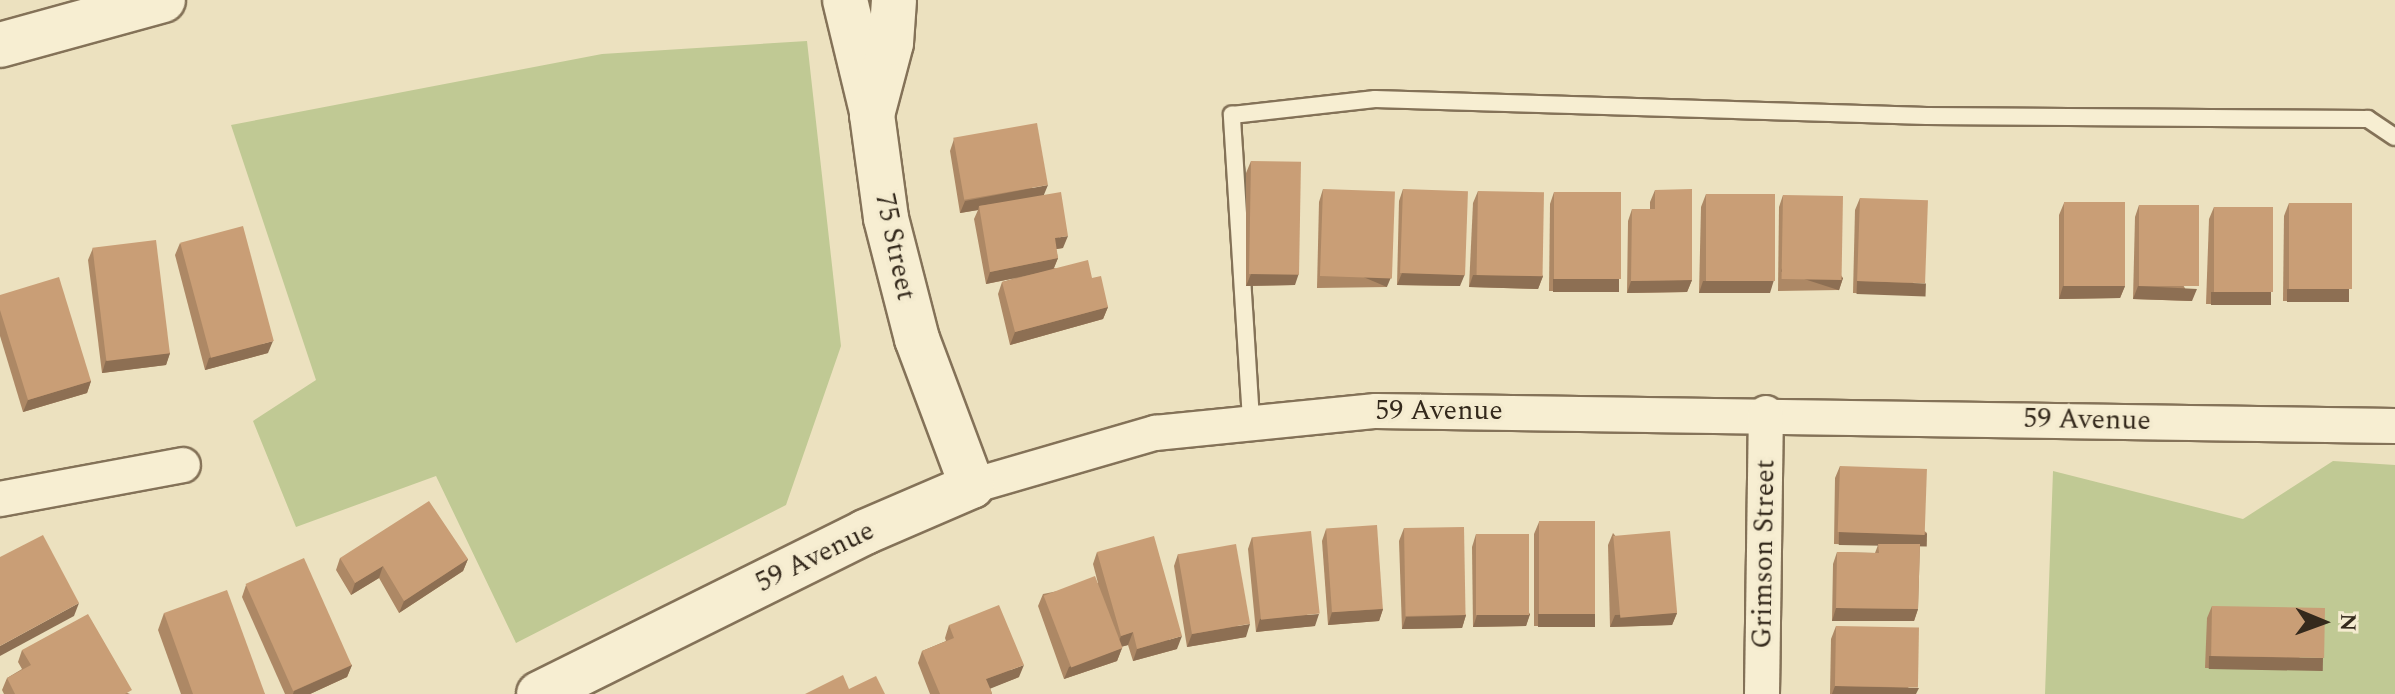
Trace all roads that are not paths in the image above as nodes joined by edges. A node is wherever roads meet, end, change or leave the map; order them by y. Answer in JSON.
{"nodes":[{"id":1,"x":163,"y":0,"type":"edge"},
{"id":2,"x":845,"y":0,"type":"edge"},
{"id":3,"x":894,"y":0,"type":"edge"},
{"id":4,"x":0,"y":45,"type":"edge"},
{"id":5,"x":872,"y":115,"type":"junction"},
{"id":6,"x":2395,"y":137,"type":"edge"},
{"id":7,"x":1766,"y":413,"type":"junction"},
{"id":8,"x":1251,"y":420,"type":"junction"},
{"id":9,"x":2395,"y":426,"type":"edge"},
{"id":10,"x":183,"y":465,"type":"dead end"},
{"id":11,"x":972,"y":486,"type":"junction"},
{"id":12,"x":0,"y":499,"type":"edge"},
{"id":13,"x":539,"y":694,"type":"edge"},
{"id":14,"x":1762,"y":694,"type":"edge"}],
"edges":[{"from":1,"to":4,"type":"street"},
{"from":2,"to":5,"type":"street"},
{"from":3,"to":5,"type":"street","name":"75 Street"},
{"from":5,"to":11,"type":"street","name":"75 Street"},
{"from":6,"to":8,"type":"lane"},
{"from":7,"to":8,"type":"street","name":"59 Avenue"},
{"from":7,"to":9,"type":"street","name":"59 Avenue"},
{"from":7,"to":14,"type":"street","name":"Grimson Street"},
{"from":8,"to":11,"type":"street","name":"59 Avenue"},
{"from":10,"to":12,"type":"street"},
{"from":11,"to":13,"type":"street","name":"59 Avenue"}]}
